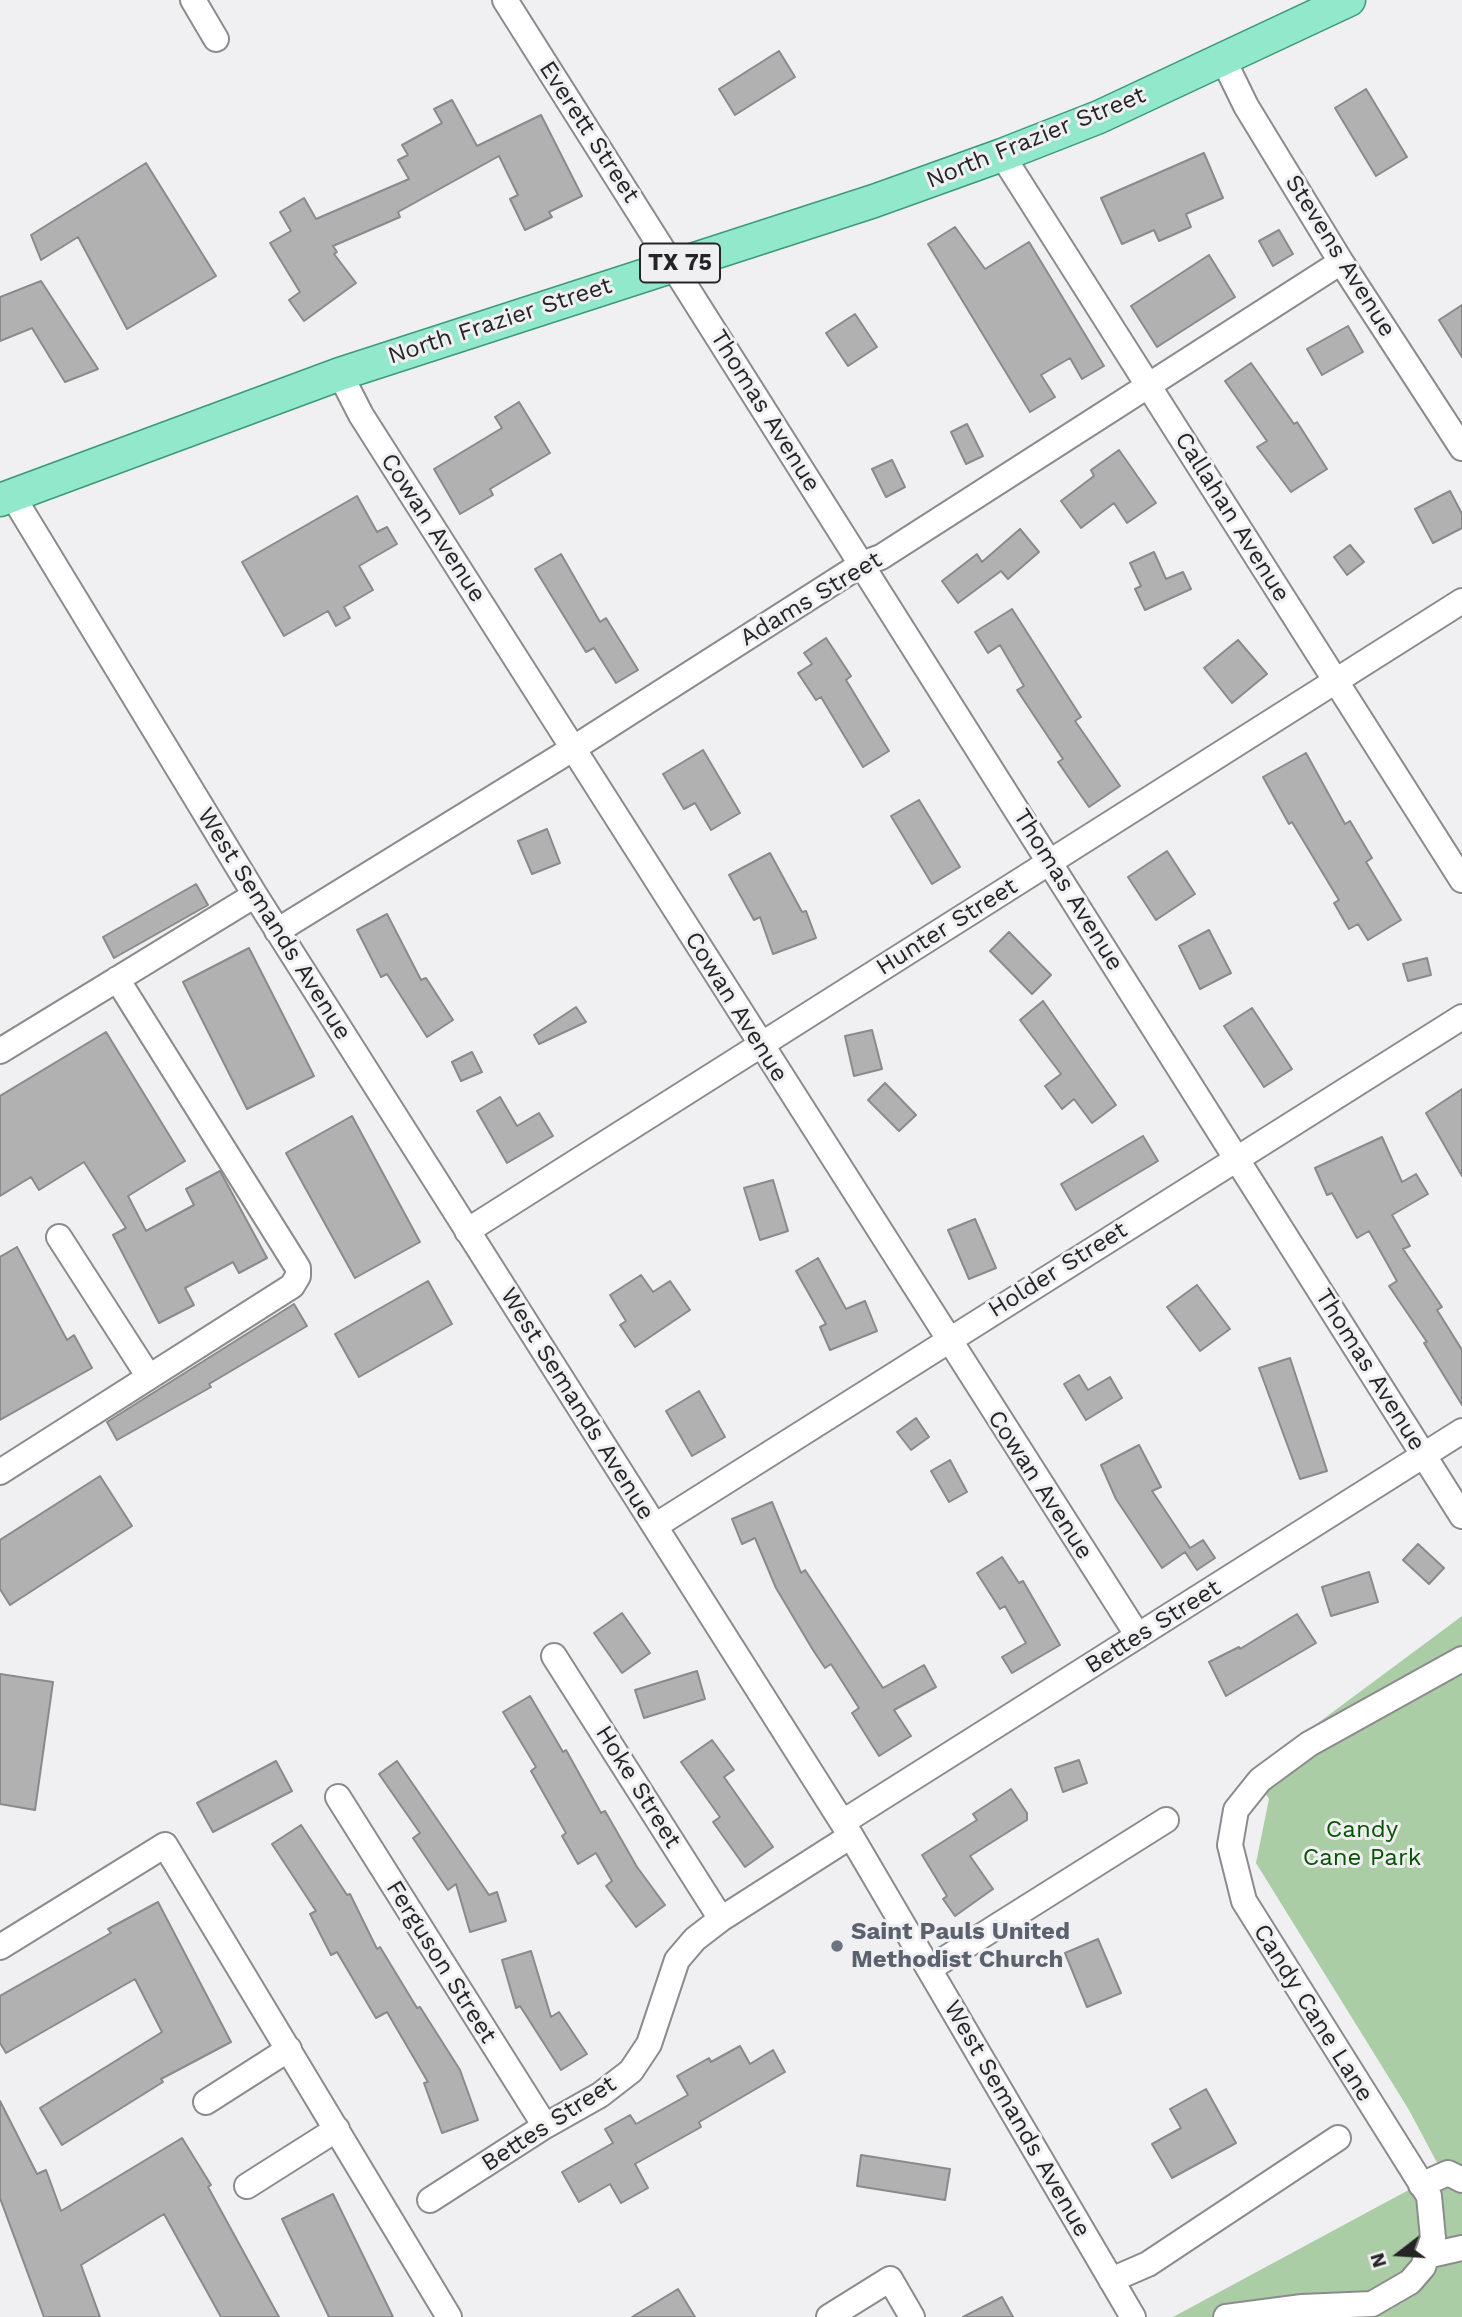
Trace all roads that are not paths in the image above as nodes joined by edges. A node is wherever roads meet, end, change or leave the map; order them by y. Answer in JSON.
{"nodes":[{"id":1,"x":193,"y":0,"type":"edge"},
{"id":2,"x":505,"y":0,"type":"edge"},
{"id":3,"x":1349,"y":0,"type":"edge"},
{"id":4,"x":216,"y":38,"type":"dead end"},
{"id":5,"x":1224,"y":61,"type":"junction"},
{"id":6,"x":1002,"y":155,"type":"junction"},
{"id":7,"x":1341,"y":262,"type":"junction"},
{"id":8,"x":674,"y":265,"type":"junction"},
{"id":9,"x":340,"y":374,"type":"junction"},
{"id":10,"x":1149,"y":384,"type":"junction"},
{"id":11,"x":1462,"y":449,"type":"edge"},
{"id":12,"x":6,"y":498,"type":"edge"},
{"id":13,"x":862,"y":564,"type":"junction"},
{"id":14,"x":1462,"y":601,"type":"edge"},
{"id":15,"x":1335,"y":682,"type":"junction"},
{"id":16,"x":574,"y":748,"type":"junction"},
{"id":17,"x":1051,"y":863,"type":"junction"},
{"id":18,"x":1462,"y":880,"type":"edge"},
{"id":19,"x":254,"y":895,"type":"junction"},
{"id":20,"x":277,"y":931,"type":"junction"},
{"id":21,"x":117,"y":979,"type":"junction"},
{"id":22,"x":1462,"y":1017,"type":"edge"},
{"id":23,"x":759,"y":1044,"type":"junction"},
{"id":24,"x":0,"y":1051,"type":"edge"},
{"id":25,"x":1237,"y":1159,"type":"junction"},
{"id":26,"x":467,"y":1231,"type":"junction"},
{"id":27,"x":59,"y":1237,"type":"dead end"},
{"id":28,"x":946,"y":1340,"type":"junction"},
{"id":29,"x":149,"y":1377,"type":"junction"},
{"id":30,"x":1462,"y":1431,"type":"edge"},
{"id":31,"x":1423,"y":1455,"type":"junction"},
{"id":32,"x":0,"y":1472,"type":"edge"},
{"id":33,"x":1462,"y":1516,"type":"edge"},
{"id":34,"x":655,"y":1526,"type":"junction"},
{"id":35,"x":1138,"y":1636,"type":"junction"},
{"id":36,"x":554,"y":1656,"type":"dead end"},
{"id":37,"x":1462,"y":1659,"type":"edge"},
{"id":38,"x":338,"y":1797,"type":"dead end"},
{"id":39,"x":1166,"y":1820,"type":"dead end"},
{"id":40,"x":847,"y":1829,"type":"junction"},
{"id":41,"x":721,"y":1919,"type":"junction"},
{"id":42,"x":0,"y":1948,"type":"edge"},
{"id":43,"x":929,"y":1969,"type":"junction"},
{"id":44,"x":289,"y":2049,"type":"junction"},
{"id":45,"x":206,"y":2102,"type":"dead end"},
{"id":46,"x":545,"y":2126,"type":"junction"},
{"id":47,"x":337,"y":2129,"type":"junction"},
{"id":48,"x":1338,"y":2138,"type":"dead end"},
{"id":49,"x":1462,"y":2179,"type":"edge"},
{"id":50,"x":1421,"y":2185,"type":"junction"},
{"id":51,"x":247,"y":2186,"type":"dead end"},
{"id":52,"x":430,"y":2200,"type":"dead end"},
{"id":53,"x":1462,"y":2248,"type":"edge"},
{"id":54,"x":1426,"y":2256,"type":"junction"},
{"id":55,"x":1111,"y":2280,"type":"junction"},
{"id":56,"x":449,"y":2317,"type":"edge"},
{"id":57,"x":828,"y":2317,"type":"edge"},
{"id":58,"x":912,"y":2317,"type":"edge"},
{"id":59,"x":1133,"y":2317,"type":"edge"},
{"id":60,"x":1226,"y":2317,"type":"edge"}],
"edges":[{"from":1,"to":4,"type":"street"},
{"from":2,"to":8,"type":"street","name":"Everett Street"},
{"from":3,"to":5,"type":"main road","name":"North Frazier Street","number":"TX 75"},
{"from":5,"to":6,"type":"main road","name":"North Frazier Street","number":"TX 75"},
{"from":5,"to":7,"type":"street","name":"Stevens Avenue"},
{"from":6,"to":8,"type":"main road","name":"North Frazier Street","number":"TX 75"},
{"from":6,"to":10,"type":"street","name":"Callahan Avenue"},
{"from":7,"to":10,"type":"street","name":"Adams Street"},
{"from":7,"to":11,"type":"street","name":"Stevens Avenue"},
{"from":8,"to":9,"type":"main road","name":"North Frazier Street","number":"TX 75"},
{"from":8,"to":13,"type":"street","name":"Thomas Avenue"},
{"from":9,"to":12,"type":"main road","name":"North Frazier Street","number":"TX 75"},
{"from":9,"to":16,"type":"street","name":"Cowan Avenue"},
{"from":10,"to":13,"type":"street","name":"Adams Street"},
{"from":10,"to":15,"type":"street","name":"Callahan Avenue"},
{"from":12,"to":19,"type":"street","name":"West Semands Avenue"},
{"from":13,"to":16,"type":"street","name":"Adams Street"},
{"from":13,"to":17,"type":"street","name":"Thomas Avenue"},
{"from":14,"to":15,"type":"street","name":"Hunter Street"},
{"from":15,"to":17,"type":"street","name":"Hunter Street"},
{"from":15,"to":18,"type":"street","name":"Callahan Avenue"},
{"from":16,"to":20,"type":"street","name":"Adams Street"},
{"from":16,"to":23,"type":"street","name":"Cowan Avenue"},
{"from":17,"to":23,"type":"street","name":"Hunter Street"},
{"from":17,"to":25,"type":"street","name":"Thomas Avenue"},
{"from":19,"to":20,"type":"street","name":"West Semands Avenue"},
{"from":19,"to":21,"type":"street"},
{"from":20,"to":26,"type":"street","name":"West Semands Avenue"},
{"from":21,"to":24,"type":"street"},
{"from":21,"to":29,"type":"street"},
{"from":22,"to":25,"type":"street","name":"Holder Street"},
{"from":23,"to":26,"type":"street","name":"Hunter Street"},
{"from":23,"to":28,"type":"street","name":"Cowan Avenue"},
{"from":25,"to":28,"type":"street","name":"Holder Street"},
{"from":25,"to":31,"type":"street","name":"Thomas Avenue"},
{"from":26,"to":34,"type":"street","name":"West Semands Avenue"},
{"from":27,"to":29,"type":"street"},
{"from":28,"to":34,"type":"street","name":"Holder Street"},
{"from":28,"to":35,"type":"street","name":"Cowan Avenue"},
{"from":29,"to":32,"type":"street"},
{"from":30,"to":31,"type":"street","name":"Bettes Street"},
{"from":31,"to":33,"type":"street","name":"Thomas Avenue"},
{"from":31,"to":35,"type":"street","name":"Bettes Street"},
{"from":34,"to":40,"type":"street","name":"West Semands Avenue"},
{"from":35,"to":40,"type":"street","name":"Bettes Street"},
{"from":36,"to":41,"type":"street","name":"Hoke Street"},
{"from":37,"to":50,"type":"street","name":"Candy Cane Lane"},
{"from":38,"to":46,"type":"street","name":"Ferguson Street"},
{"from":39,"to":43,"type":"street"},
{"from":40,"to":41,"type":"street","name":"Bettes Street"},
{"from":40,"to":43,"type":"street","name":"West Semands Avenue"},
{"from":41,"to":46,"type":"street","name":"Bettes Street"},
{"from":42,"to":44,"type":"street"},
{"from":43,"to":55,"type":"street","name":"West Semands Avenue"},
{"from":44,"to":45,"type":"street"},
{"from":44,"to":47,"type":"street"},
{"from":46,"to":52,"type":"street","name":"Bettes Street"},
{"from":47,"to":51,"type":"street"},
{"from":47,"to":56,"type":"street"},
{"from":48,"to":55,"type":"street"},
{"from":49,"to":50,"type":"street"},
{"from":50,"to":54,"type":"street","name":"Candy Cane Lane"},
{"from":53,"to":54,"type":"street"},
{"from":54,"to":60,"type":"street","name":"Candy Cane Lane"},
{"from":55,"to":59,"type":"street","name":"West Semands Avenue"},
{"from":57,"to":58,"type":"street"}]}
